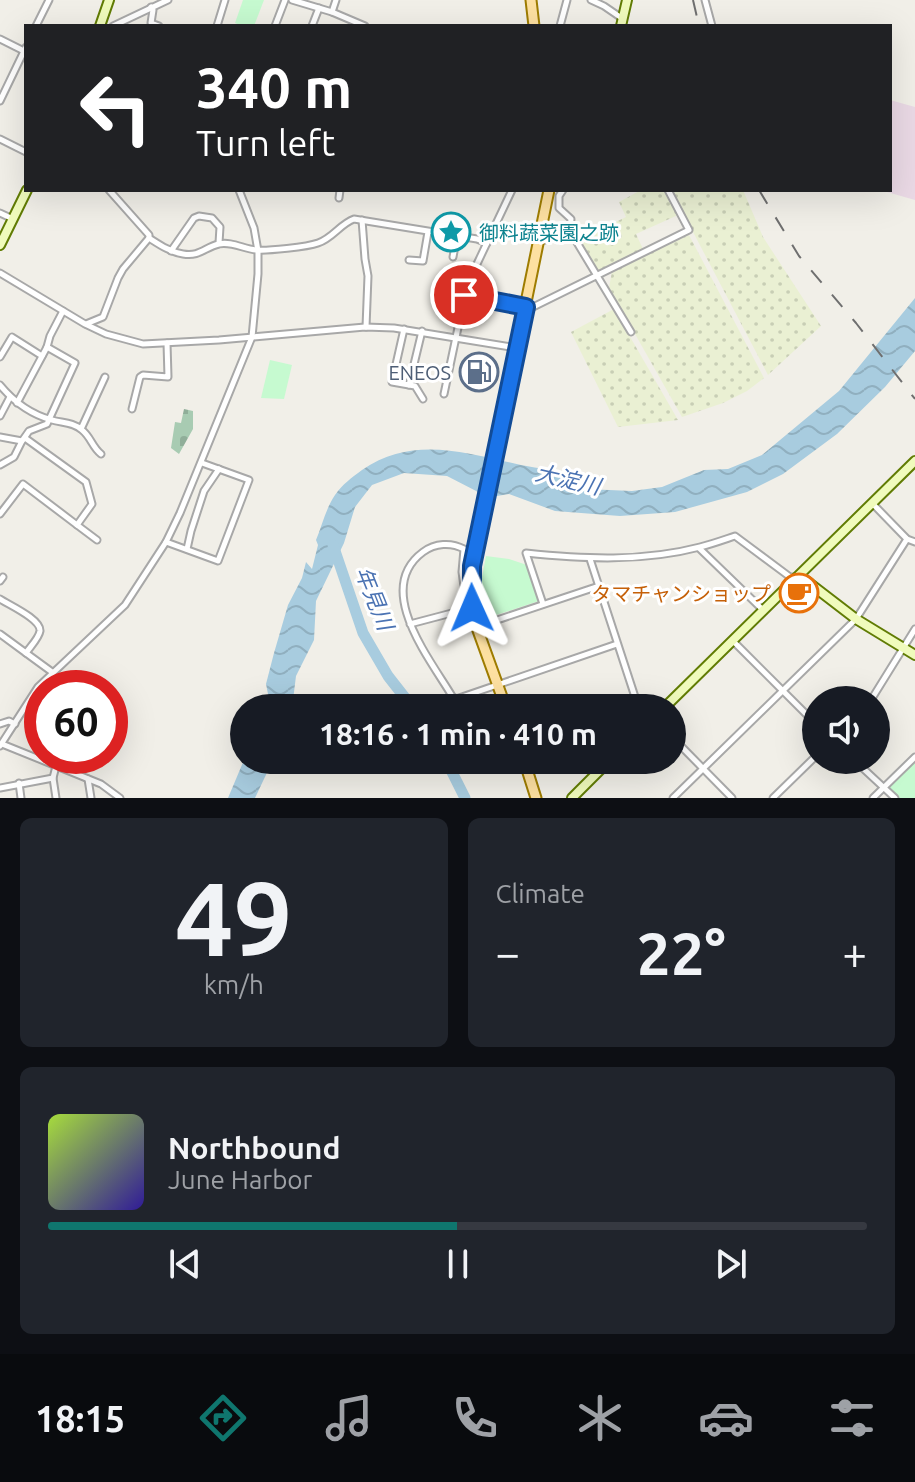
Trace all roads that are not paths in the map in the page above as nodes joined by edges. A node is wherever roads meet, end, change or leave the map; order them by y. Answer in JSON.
{"nodes":[{"id":1,"x":49,"y":0,"type":"edge"},
{"id":2,"x":109,"y":0,"type":"edge"},
{"id":3,"x":168,"y":0,"type":"edge"},
{"id":4,"x":225,"y":0,"type":"edge"},
{"id":5,"x":285,"y":0,"type":"edge"},
{"id":6,"x":292,"y":0,"type":"edge"},
{"id":7,"x":336,"y":0,"type":"edge"},
{"id":8,"x":531,"y":0,"type":"edge"},
{"id":9,"x":567,"y":0,"type":"edge"},
{"id":10,"x":591,"y":0,"type":"edge"},
{"id":11,"x":627,"y":0,"type":"edge"},
{"id":12,"x":705,"y":0,"type":"edge"},
{"id":13,"x":151,"y":7,"type":"junction"},
{"id":14,"x":319,"y":8,"type":"junction"},
{"id":15,"x":332,"y":12,"type":"junction"},
{"id":16,"x":622,"y":22,"type":"edge"},
{"id":17,"x":348,"y":23,"type":"edge"},
{"id":18,"x":37,"y":24,"type":"edge"},
{"id":19,"x":101,"y":24,"type":"edge"},
{"id":20,"x":117,"y":24,"type":"edge"},
{"id":21,"x":154,"y":24,"type":"edge"},
{"id":22,"x":218,"y":24,"type":"edge"},
{"id":23,"x":276,"y":24,"type":"edge"},
{"id":24,"x":313,"y":24,"type":"edge"},
{"id":25,"x":534,"y":24,"type":"edge"},
{"id":26,"x":561,"y":24,"type":"edge"},
{"id":27,"x":711,"y":24,"type":"edge"},
{"id":28,"x":0,"y":39,"type":"edge"},
{"id":29,"x":24,"y":50,"type":"edge"},
{"id":30,"x":24,"y":52,"type":"edge"},
{"id":31,"x":0,"y":101,"type":"edge"},
{"id":32,"x":0,"y":139,"type":"edge"},
{"id":33,"x":24,"y":151,"type":"edge"},
{"id":34,"x":26,"y":192,"type":"edge"},
{"id":35,"x":111,"y":192,"type":"edge"},
{"id":36,"x":240,"y":192,"type":"edge"},
{"id":37,"x":340,"y":192,"type":"edge"},
{"id":38,"x":511,"y":192,"type":"edge"},
{"id":39,"x":549,"y":192,"type":"edge"},
{"id":40,"x":562,"y":192,"type":"edge"},
{"id":41,"x":669,"y":192,"type":"edge"},
{"id":42,"x":339,"y":198,"type":"dead end"},
{"id":43,"x":0,"y":213,"type":"edge"},
{"id":44,"x":13,"y":219,"type":"junction"},
{"id":45,"x":362,"y":220,"type":"junction"},
{"id":46,"x":570,"y":231,"type":"junction"},
{"id":47,"x":428,"y":232,"type":"junction"},
{"id":48,"x":457,"y":235,"type":"junction"},
{"id":49,"x":149,"y":238,"type":"junction"},
{"id":50,"x":540,"y":241,"type":"junction"},
{"id":51,"x":487,"y":243,"type":"junction"},
{"id":52,"x":219,"y":244,"type":"junction"},
{"id":53,"x":0,"y":245,"type":"edge"},
{"id":54,"x":171,"y":251,"type":"junction"},
{"id":55,"x":258,"y":251,"type":"junction"},
{"id":56,"x":453,"y":257,"type":"dead end"},
{"id":57,"x":409,"y":260,"type":"dead end"},
{"id":58,"x":0,"y":273,"type":"edge"},
{"id":59,"x":598,"y":275,"type":"junction"},
{"id":60,"x":464,"y":295,"type":"junction"},
{"id":61,"x":526,"y":309,"type":"junction"},
{"id":62,"x":63,"y":311,"type":"junction"},
{"id":63,"x":85,"y":324,"type":"junction"},
{"id":64,"x":365,"y":327,"type":"junction"},
{"id":65,"x":404,"y":329,"type":"junction"},
{"id":66,"x":422,"y":331,"type":"junction"},
{"id":67,"x":631,"y":332,"type":"dead end"},
{"id":68,"x":252,"y":337,"type":"junction"},
{"id":69,"x":456,"y":338,"type":"junction"},
{"id":70,"x":167,"y":343,"type":"junction"},
{"id":71,"x":47,"y":347,"type":"junction"},
{"id":72,"x":518,"y":348,"type":"junction"},
{"id":73,"x":42,"y":356,"type":"junction"},
{"id":74,"x":0,"y":357,"type":"edge"},
{"id":75,"x":105,"y":377,"type":"dead end"},
{"id":76,"x":0,"y":385,"type":"edge"},
{"id":77,"x":409,"y":385,"type":"junction"},
{"id":78,"x":444,"y":394,"type":"dead end"},
{"id":79,"x":10,"y":397,"type":"junction"},
{"id":80,"x":423,"y":399,"type":"dead end"},
{"id":81,"x":17,"y":404,"type":"junction"},
{"id":82,"x":132,"y":409,"type":"dead end"},
{"id":83,"x":0,"y":416,"type":"edge"},
{"id":84,"x":50,"y":419,"type":"junction"},
{"id":85,"x":81,"y":429,"type":"junction"},
{"id":86,"x":0,"y":437,"type":"edge"},
{"id":87,"x":24,"y":439,"type":"junction"},
{"id":88,"x":101,"y":454,"type":"dead end"},
{"id":89,"x":915,"y":461,"type":"edge"},
{"id":90,"x":202,"y":463,"type":"junction"},
{"id":91,"x":0,"y":465,"type":"edge"},
{"id":92,"x":219,"y":469,"type":"junction"},
{"id":93,"x":872,"y":503,"type":"junction"},
{"id":94,"x":0,"y":514,"type":"edge"},
{"id":95,"x":77,"y":525,"type":"junction"},
{"id":96,"x":907,"y":539,"type":"junction"},
{"id":97,"x":97,"y":540,"type":"dead end"},
{"id":98,"x":166,"y":542,"type":"junction"},
{"id":99,"x":915,"y":542,"type":"edge"},
{"id":100,"x":699,"y":548,"type":"junction"},
{"id":101,"x":187,"y":549,"type":"junction"},
{"id":102,"x":590,"y":559,"type":"junction"},
{"id":103,"x":800,"y":576,"type":"junction"},
{"id":104,"x":599,"y":586,"type":"junction"},
{"id":105,"x":0,"y":599,"type":"edge"},
{"id":106,"x":543,"y":604,"type":"junction"},
{"id":107,"x":467,"y":609,"type":"junction"},
{"id":108,"x":764,"y":611,"type":"junction"},
{"id":109,"x":856,"y":619,"type":"junction"},
{"id":110,"x":410,"y":624,"type":"junction"},
{"id":111,"x":476,"y":627,"type":"junction"},
{"id":112,"x":915,"y":629,"type":"edge"},
{"id":113,"x":0,"y":634,"type":"edge"},
{"id":114,"x":733,"y":641,"type":"junction"},
{"id":115,"x":617,"y":644,"type":"junction"},
{"id":116,"x":903,"y":649,"type":"junction"},
{"id":117,"x":26,"y":653,"type":"junction"},
{"id":118,"x":915,"y":655,"type":"edge"},
{"id":119,"x":49,"y":670,"type":"edge"},
{"id":120,"x":54,"y":670,"type":"edge"},
{"id":121,"x":498,"y":686,"type":"junction"},
{"id":122,"x":880,"y":686,"type":"edge"},
{"id":123,"x":783,"y":691,"type":"junction"},
{"id":124,"x":501,"y":694,"type":"edge"},
{"id":125,"x":634,"y":694,"type":"edge"},
{"id":126,"x":678,"y":694,"type":"edge"},
{"id":127,"x":24,"y":710,"type":"edge"},
{"id":128,"x":802,"y":710,"type":"edge"},
{"id":129,"x":0,"y":724,"type":"edge"},
{"id":130,"x":15,"y":724,"type":"junction"},
{"id":131,"x":1,"y":745,"type":"edge"},
{"id":132,"x":686,"y":751,"type":"edge"},
{"id":133,"x":24,"y":754,"type":"edge"},
{"id":134,"x":915,"y":757,"type":"edge"},
{"id":135,"x":703,"y":768,"type":"junction"},
{"id":136,"x":802,"y":770,"type":"edge"},
{"id":137,"x":54,"y":774,"type":"edge"},
{"id":138,"x":77,"y":774,"type":"edge"},
{"id":139,"x":528,"y":774,"type":"edge"},
{"id":140,"x":596,"y":774,"type":"edge"},
{"id":141,"x":870,"y":774,"type":"edge"},
{"id":142,"x":53,"y":778,"type":"junction"},
{"id":143,"x":88,"y":778,"type":"junction"},
{"id":144,"x":19,"y":783,"type":"junction"},
{"id":145,"x":884,"y":787,"type":"junction"},
{"id":146,"x":0,"y":788,"type":"edge"},
{"id":147,"x":21,"y":798,"type":"edge"},
{"id":148,"x":56,"y":798,"type":"edge"},
{"id":149,"x":91,"y":798,"type":"edge"},
{"id":150,"x":120,"y":798,"type":"edge"},
{"id":151,"x":536,"y":798,"type":"edge"},
{"id":152,"x":572,"y":798,"type":"edge"},
{"id":153,"x":673,"y":798,"type":"edge"},
{"id":154,"x":732,"y":798,"type":"edge"},
{"id":155,"x":773,"y":798,"type":"edge"},
{"id":156,"x":873,"y":798,"type":"edge"},
{"id":157,"x":895,"y":798,"type":"edge"}],
"edges":[{"from":1,"to":18,"type":"street"},
{"from":2,"to":19,"type":"street"},
{"from":3,"to":13,"type":"street"},
{"from":4,"to":22,"type":"street"},
{"from":5,"to":23,"type":"street"},
{"from":6,"to":14,"type":"street"},
{"from":7,"to":15,"type":"street"},
{"from":8,"to":25,"type":"main road"},
{"from":9,"to":26,"type":"street"},
{"from":10,"to":16,"type":"street"},
{"from":11,"to":16,"type":"street"},
{"from":12,"to":27,"type":"street"},
{"from":13,"to":20,"type":"street"},
{"from":13,"to":21,"type":"street"},
{"from":14,"to":15,"type":"street"},
{"from":14,"to":24,"type":"street"},
{"from":15,"to":17,"type":"street"},
{"from":28,"to":29,"type":"street"},
{"from":30,"to":31,"type":"street"},
{"from":32,"to":33,"type":"street"},
{"from":34,"to":44,"type":"street"},
{"from":35,"to":49,"type":"street"},
{"from":36,"to":55,"type":"street"},
{"from":37,"to":42,"type":"street"},
{"from":38,"to":51,"type":"street"},
{"from":39,"to":50,"type":"main road"},
{"from":40,"to":46,"type":"street"},
{"from":41,"to":59,"type":"street"},
{"from":43,"to":44,"type":"street"},
{"from":44,"to":53,"type":"street"},
{"from":45,"to":47,"type":"street"},
{"from":45,"to":55,"type":"street"},
{"from":45,"to":64,"type":"street"},
{"from":46,"to":50,"type":"street"},
{"from":46,"to":59,"type":"street"},
{"from":47,"to":48,"type":"street"},
{"from":47,"to":57,"type":"street"},
{"from":48,"to":51,"type":"street"},
{"from":48,"to":56,"type":"street"},
{"from":49,"to":54,"type":"street"},
{"from":49,"to":63,"type":"street"},
{"from":50,"to":61,"type":"main road"},
{"from":51,"to":60,"type":"street"},
{"from":52,"to":54,"type":"street"},
{"from":52,"to":54,"type":"street"},
{"from":52,"to":55,"type":"street"},
{"from":55,"to":68,"type":"street"},
{"from":58,"to":62,"type":"street"},
{"from":59,"to":61,"type":"street"},
{"from":59,"to":67,"type":"street"},
{"from":60,"to":61,"type":"street"},
{"from":60,"to":69,"type":"street"},
{"from":61,"to":72,"type":"main road"},
{"from":62,"to":63,"type":"street"},
{"from":62,"to":71,"type":"street"},
{"from":63,"to":70,"type":"street"},
{"from":64,"to":65,"type":"street"},
{"from":64,"to":68,"type":"street"},
{"from":65,"to":66,"type":"street"},
{"from":65,"to":77,"type":"street"},
{"from":66,"to":69,"type":"street"},
{"from":66,"to":77,"type":"street"},
{"from":68,"to":70,"type":"street"},
{"from":68,"to":90,"type":"street"},
{"from":69,"to":72,"type":"street"},
{"from":69,"to":78,"type":"street"},
{"from":70,"to":82,"type":"street"},
{"from":71,"to":73,"type":"street"},
{"from":71,"to":84,"type":"street"},
{"from":72,"to":111,"type":"main road"},
{"from":73,"to":74,"type":"street"},
{"from":73,"to":81,"type":"street"},
{"from":75,"to":85,"type":"street"},
{"from":76,"to":79,"type":"street"},
{"from":77,"to":80,"type":"street"},
{"from":79,"to":81,"type":"street"},
{"from":79,"to":83,"type":"street"},
{"from":81,"to":84,"type":"street"},
{"from":84,"to":85,"type":"street"},
{"from":84,"to":87,"type":"street"},
{"from":85,"to":88,"type":"street"},
{"from":86,"to":87,"type":"street"},
{"from":87,"to":91,"type":"street"},
{"from":87,"to":95,"type":"street"},
{"from":89,"to":93,"type":"street"},
{"from":90,"to":92,"type":"street"},
{"from":90,"to":98,"type":"street"},
{"from":92,"to":101,"type":"street"},
{"from":92,"to":101,"type":"street"},
{"from":93,"to":96,"type":"street"},
{"from":93,"to":103,"type":"street"},
{"from":94,"to":95,"type":"street"},
{"from":95,"to":97,"type":"street"},
{"from":96,"to":99,"type":"street"},
{"from":96,"to":109,"type":"street"},
{"from":98,"to":101,"type":"street"},
{"from":98,"to":120,"type":"street"},
{"from":100,"to":102,"type":"street"},
{"from":100,"to":103,"type":"street"},
{"from":100,"to":108,"type":"street"},
{"from":102,"to":104,"type":"street"},
{"from":102,"to":106,"type":"street"},
{"from":103,"to":108,"type":"street"},
{"from":103,"to":109,"type":"street"},
{"from":104,"to":106,"type":"street"},
{"from":104,"to":115,"type":"street"},
{"from":105,"to":117,"type":"street"},
{"from":106,"to":111,"type":"street"},
{"from":107,"to":110,"type":"street"},
{"from":107,"to":110,"type":"street"},
{"from":107,"to":111,"type":"street"},
{"from":108,"to":114,"type":"street"},
{"from":109,"to":116,"type":"street"},
{"from":109,"to":123,"type":"street"},
{"from":110,"to":121,"type":"street"},
{"from":111,"to":121,"type":"main road"},
{"from":112,"to":116,"type":"street"},
{"from":113,"to":117,"type":"street"},
{"from":114,"to":123,"type":"street"},
{"from":114,"to":126,"type":"street"},
{"from":115,"to":121,"type":"street"},
{"from":115,"to":125,"type":"street"},
{"from":116,"to":118,"type":"street"},
{"from":116,"to":122,"type":"street"},
{"from":117,"to":119,"type":"street"},
{"from":121,"to":124,"type":"main road"},
{"from":123,"to":128,"type":"street"},
{"from":123,"to":135,"type":"street"},
{"from":127,"to":130,"type":"street"},
{"from":129,"to":130,"type":"street"},
{"from":130,"to":131,"type":"street"},
{"from":131,"to":133,"type":"street"},
{"from":132,"to":135,"type":"street"},
{"from":134,"to":145,"type":"street"},
{"from":135,"to":153,"type":"street"},
{"from":135,"to":154,"type":"street"},
{"from":136,"to":155,"type":"street"},
{"from":137,"to":142,"type":"street"},
{"from":138,"to":143,"type":"street"},
{"from":139,"to":151,"type":"main road"},
{"from":140,"to":152,"type":"street"},
{"from":141,"to":145,"type":"street"},
{"from":142,"to":144,"type":"street"},
{"from":142,"to":148,"type":"street"},
{"from":143,"to":149,"type":"street"},
{"from":143,"to":150,"type":"street"},
{"from":144,"to":146,"type":"street"},
{"from":144,"to":147,"type":"street"},
{"from":145,"to":156,"type":"street"},
{"from":145,"to":157,"type":"street"}]}
